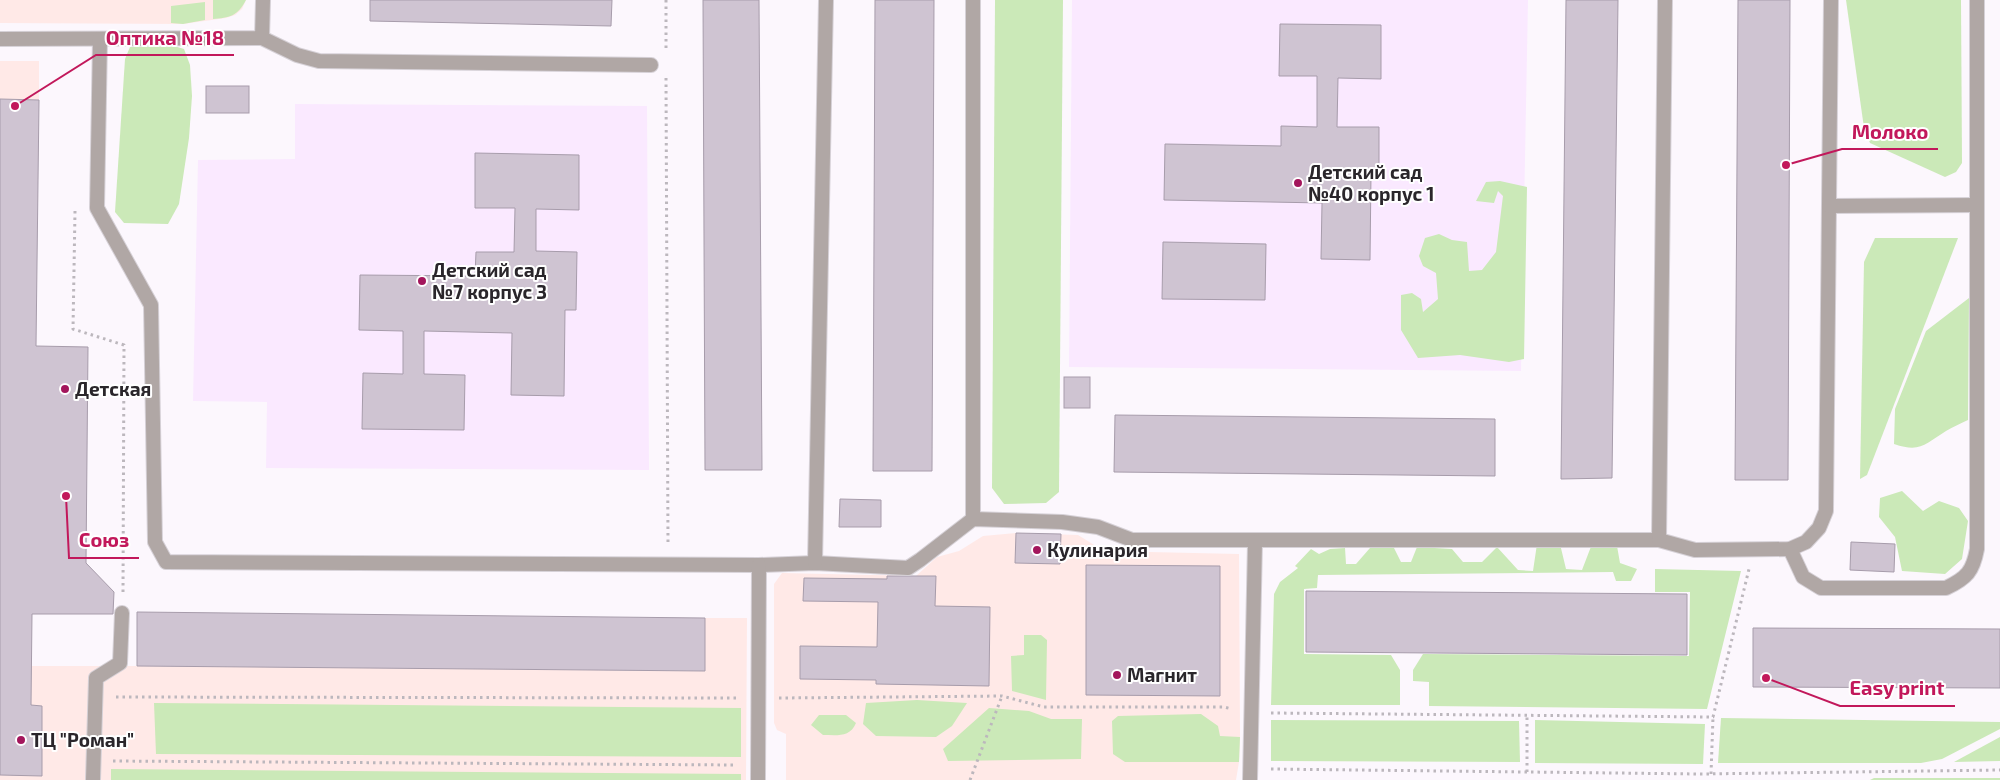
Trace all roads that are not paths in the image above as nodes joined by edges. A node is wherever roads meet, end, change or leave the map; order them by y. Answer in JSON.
{"nodes":[{"id":1,"x":263,"y":0,"type":"edge"},
{"id":2,"x":826,"y":0,"type":"edge"},
{"id":3,"x":973,"y":0,"type":"edge"},
{"id":4,"x":1665,"y":0,"type":"edge"},
{"id":5,"x":1831,"y":0,"type":"edge"},
{"id":6,"x":1977,"y":0,"type":"edge"},
{"id":7,"x":262,"y":38,"type":"junction"},
{"id":8,"x":0,"y":39,"type":"edge"},
{"id":9,"x":100,"y":39,"type":"junction"},
{"id":10,"x":651,"y":65,"type":"dead end"},
{"id":11,"x":1978,"y":205,"type":"junction"},
{"id":12,"x":1829,"y":206,"type":"junction"},
{"id":13,"x":973,"y":519,"type":"junction"},
{"id":14,"x":1659,"y":540,"type":"junction"},
{"id":15,"x":1255,"y":542,"type":"junction"},
{"id":16,"x":1790,"y":548,"type":"junction"},
{"id":17,"x":816,"y":563,"type":"junction"},
{"id":18,"x":759,"y":565,"type":"junction"},
{"id":19,"x":122,"y":613,"type":"road end"},
{"id":20,"x":1251,"y":774,"type":"edge"},
{"id":21,"x":93,"y":780,"type":"edge"},
{"id":22,"x":758,"y":780,"type":"edge"}],
"edges":[{"from":1,"to":7,"type":"lane"},
{"from":2,"to":17,"type":"lane"},
{"from":3,"to":13,"type":"lane"},
{"from":4,"to":14,"type":"lane"},
{"from":5,"to":12,"type":"lane"},
{"from":6,"to":11,"type":"lane"},
{"from":7,"to":9,"type":"lane"},
{"from":7,"to":10,"type":"lane"},
{"from":8,"to":9,"type":"lane"},
{"from":9,"to":18,"type":"lane"},
{"from":11,"to":12,"type":"lane"},
{"from":11,"to":16,"type":"lane"},
{"from":12,"to":16,"type":"lane"},
{"from":13,"to":15,"type":"lane"},
{"from":13,"to":17,"type":"lane"},
{"from":14,"to":15,"type":"lane"},
{"from":14,"to":16,"type":"lane"},
{"from":15,"to":20,"type":"lane"},
{"from":17,"to":18,"type":"lane"},
{"from":18,"to":22,"type":"lane"},
{"from":19,"to":21,"type":"lane"}]}
